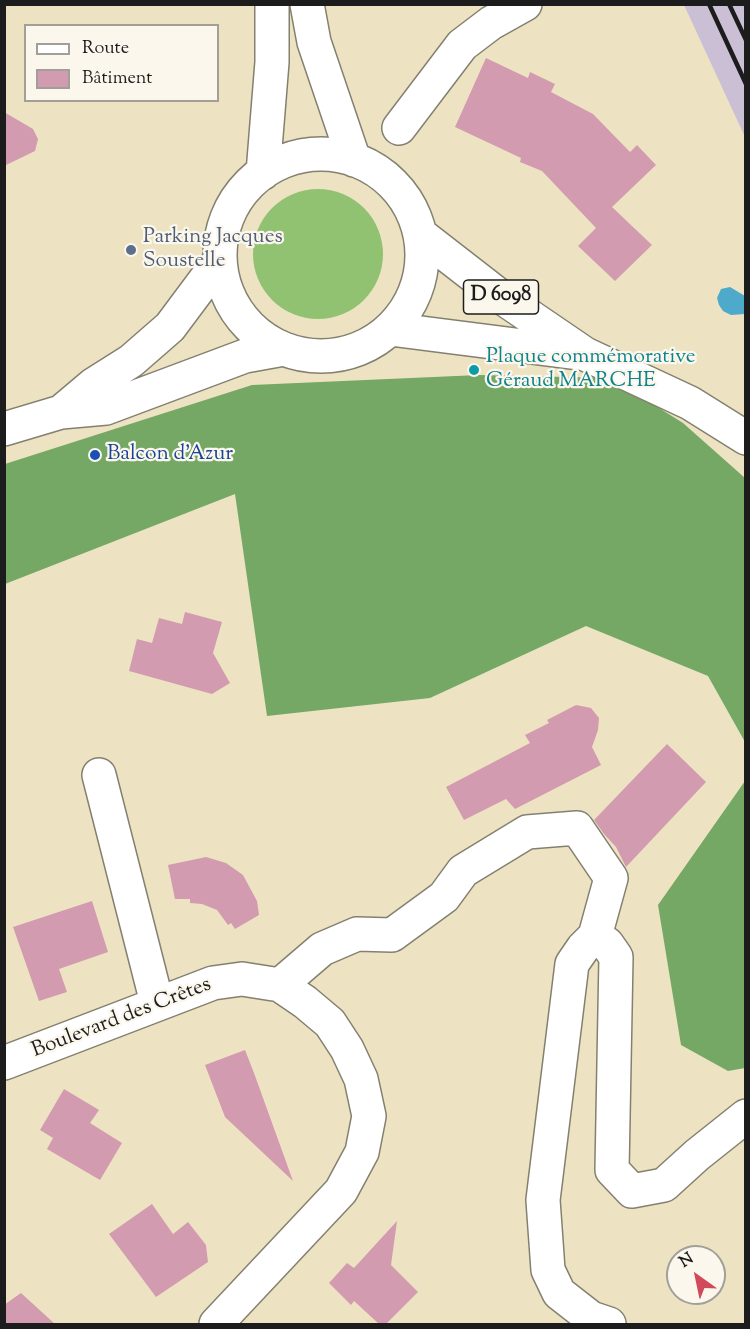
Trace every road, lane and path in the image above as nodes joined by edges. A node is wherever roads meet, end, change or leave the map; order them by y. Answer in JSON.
{"nodes":[{"id":1,"x":272,"y":4,"type":"edge"},
{"id":2,"x":307,"y":4,"type":"edge"},
{"id":3,"x":525,"y":4,"type":"edge"},
{"id":4,"x":399,"y":129,"type":"dead end"},
{"id":5,"x":354,"y":159,"type":"junction"},
{"id":6,"x":263,"y":173,"type":"junction"},
{"id":7,"x":421,"y":235,"type":"junction"},
{"id":8,"x":220,"y":260,"type":"junction"},
{"id":9,"x":390,"y":329,"type":"junction"},
{"id":10,"x":284,"y":349,"type":"junction"},
{"id":11,"x":585,"y":354,"type":"junction"},
{"id":12,"x":61,"y":412,"type":"junction"},
{"id":13,"x":4,"y":429,"type":"edge"},
{"id":14,"x":746,"y":438,"type":"edge"},
{"id":15,"x":99,"y":774,"type":"dead end"},
{"id":16,"x":595,"y":936,"type":"junction"},
{"id":17,"x":280,"y":985,"type":"junction"},
{"id":18,"x":157,"y":1003,"type":"junction"},
{"id":19,"x":4,"y":1063,"type":"edge"},
{"id":20,"x":746,"y":1116,"type":"edge"},
{"id":21,"x":216,"y":1324,"type":"edge"},
{"id":22,"x":609,"y":1324,"type":"edge"}],
"edges":[{"from":1,"to":6,"type":"street"},
{"from":2,"to":5,"type":"street"},
{"from":3,"to":4,"type":"street"},
{"from":5,"to":6,"type":"street"},
{"from":5,"to":7,"type":"street"},
{"from":6,"to":8,"type":"street"},
{"from":7,"to":9,"type":"street"},
{"from":7,"to":11,"type":"street","number":"D 6098"},
{"from":8,"to":10,"type":"street"},
{"from":8,"to":12,"type":"street"},
{"from":9,"to":10,"type":"street"},
{"from":9,"to":11,"type":"street","number":"D 6098"},
{"from":10,"to":12,"type":"street"},
{"from":11,"to":14,"type":"street","number":"D 6098"},
{"from":12,"to":13,"type":"street"},
{"from":15,"to":18,"type":"street"},
{"from":16,"to":17,"type":"street"},
{"from":16,"to":20,"type":"street"},
{"from":16,"to":22,"type":"street"},
{"from":17,"to":18,"type":"street","name":"Boulevard des Crêtes"},
{"from":17,"to":21,"type":"street","name":"Boulevard des Crêtes"},
{"from":18,"to":19,"type":"street","name":"Boulevard des Crêtes"}]}
